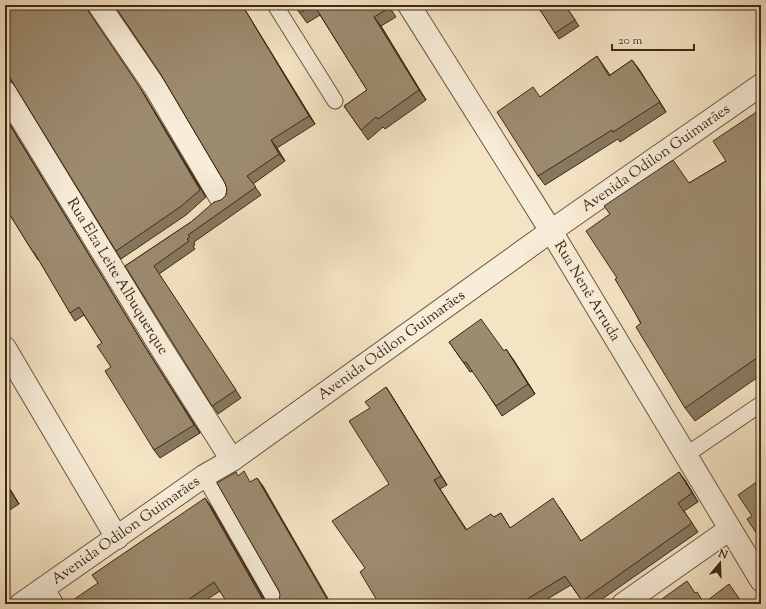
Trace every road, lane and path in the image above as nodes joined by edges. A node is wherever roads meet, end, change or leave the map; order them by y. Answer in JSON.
{"nodes":[{"id":1,"x":99,"y":5,"type":"edge"},
{"id":2,"x":275,"y":5,"type":"edge"},
{"id":3,"x":409,"y":5,"type":"edge"},
{"id":4,"x":761,"y":85,"type":"edge"},
{"id":5,"x":5,"y":92,"type":"edge"},
{"id":6,"x":335,"y":101,"type":"dead end"},
{"id":7,"x":214,"y":202,"type":"edge"},
{"id":8,"x":551,"y":232,"type":"junction"},
{"id":9,"x":5,"y":348,"type":"edge"},
{"id":10,"x":761,"y":404,"type":"edge"},
{"id":11,"x":686,"y":455,"type":"junction"},
{"id":12,"x":232,"y":460,"type":"junction"},
{"id":13,"x":204,"y":476,"type":"junction"},
{"id":14,"x":730,"y":529,"type":"junction"},
{"id":15,"x":116,"y":538,"type":"junction"},
{"id":16,"x":761,"y":580,"type":"edge"},
{"id":17,"x":48,"y":597,"type":"edge"},
{"id":18,"x":21,"y":604,"type":"edge"},
{"id":19,"x":277,"y":604,"type":"edge"},
{"id":20,"x":623,"y":604,"type":"edge"}],
"edges":[{"from":1,"to":7,"type":"street"},
{"from":2,"to":6,"type":"lane"},
{"from":3,"to":8,"type":"street","name":"Rua Nenê Arruda"},
{"from":4,"to":8,"type":"street","name":"Avenida Odilon Guimarães"},
{"from":5,"to":12,"type":"street","name":"Rua Elza Leite Albuquerque"},
{"from":8,"to":11,"type":"street","name":"Rua Nenê Arruda"},
{"from":8,"to":12,"type":"street","name":"Avenida Odilon Guimarães"},
{"from":9,"to":15,"type":"street"},
{"from":10,"to":11,"type":"lane"},
{"from":11,"to":14,"type":"street","name":"Rua Nenê Arruda"},
{"from":12,"to":13,"type":"street","name":"Avenida Odilon Guimarães"},
{"from":13,"to":15,"type":"street","name":"Avenida Odilon Guimarães"},
{"from":13,"to":19,"type":"lane"},
{"from":14,"to":16,"type":"street","name":"Rua Nenê Arruda"},
{"from":14,"to":20,"type":"street"},
{"from":15,"to":17,"type":"street","name":"Avenida Odilon Guimarães"},
{"from":17,"to":18,"type":"street","name":"Avenida Odilon Guimarães"}]}
